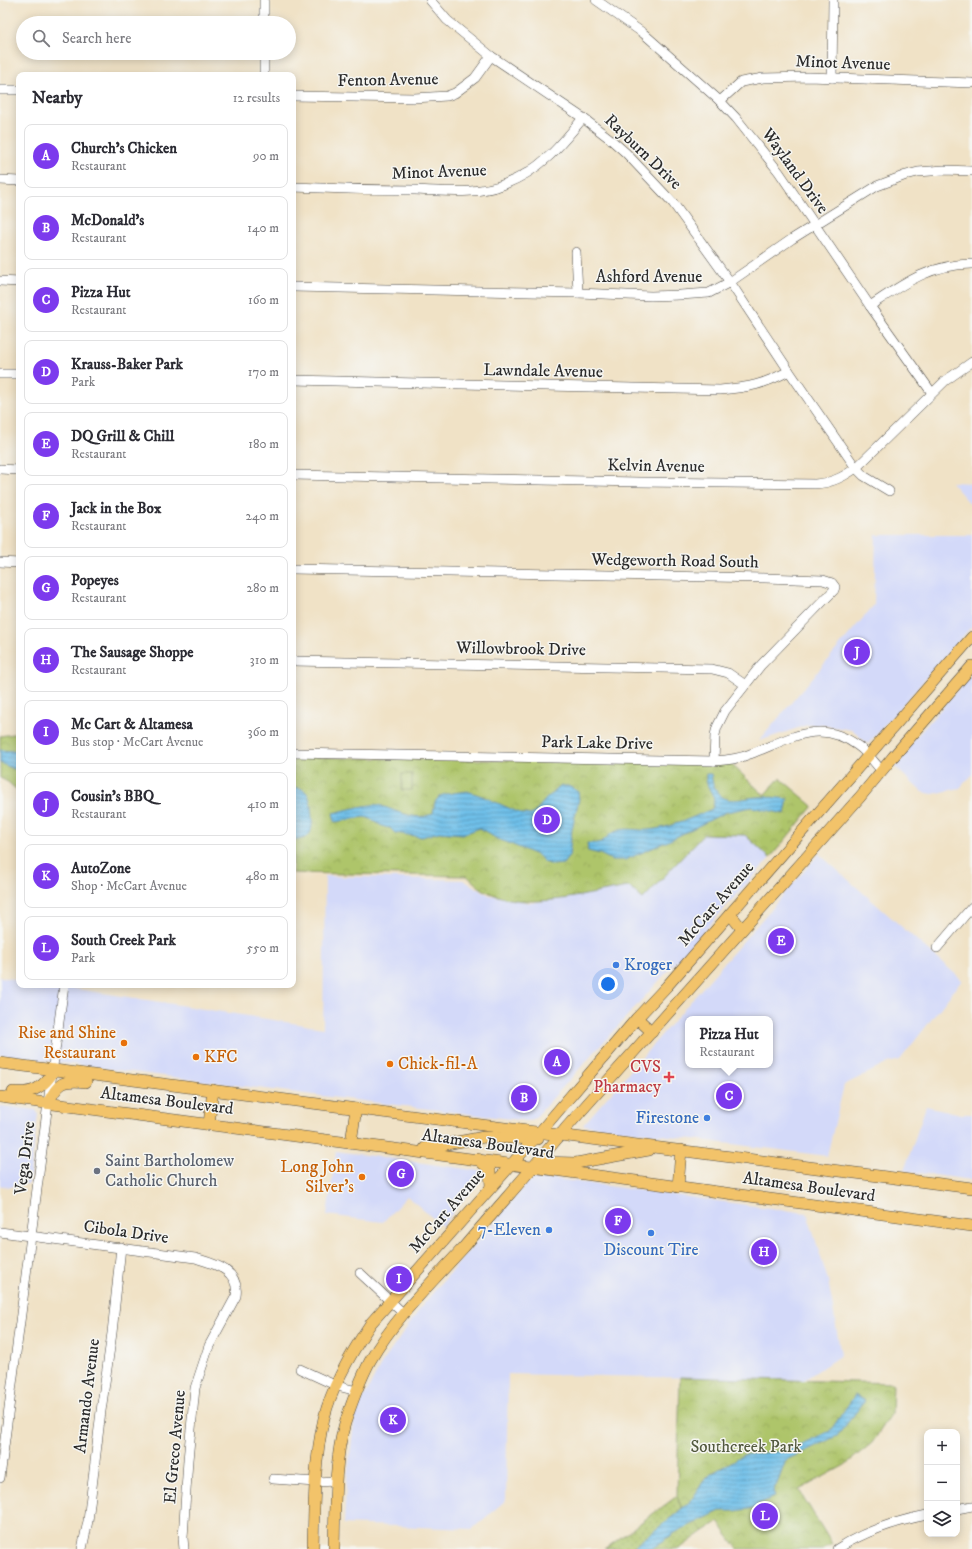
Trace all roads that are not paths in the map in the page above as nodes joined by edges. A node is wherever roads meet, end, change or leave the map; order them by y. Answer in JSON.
{"nodes":[{"id":1,"x":264,"y":0,"type":"edge"},
{"id":2,"x":430,"y":0,"type":"edge"},
{"id":3,"x":596,"y":0,"type":"edge"},
{"id":4,"x":833,"y":0,"type":"edge"},
{"id":5,"x":264,"y":16,"type":"edge"},
{"id":6,"x":491,"y":56,"type":"junction"},
{"id":7,"x":264,"y":60,"type":"edge"},
{"id":8,"x":264,"y":72,"type":"edge"},
{"id":9,"x":832,"y":78,"type":"junction"},
{"id":10,"x":972,"y":83,"type":"edge"},
{"id":11,"x":0,"y":90,"type":"edge"},
{"id":12,"x":16,"y":90,"type":"edge"},
{"id":13,"x":296,"y":96,"type":"edge"},
{"id":14,"x":720,"y":101,"type":"junction"},
{"id":15,"x":583,"y":118,"type":"junction"},
{"id":16,"x":972,"y":171,"type":"edge"},
{"id":17,"x":0,"y":180,"type":"edge"},
{"id":18,"x":16,"y":181,"type":"edge"},
{"id":19,"x":296,"y":187,"type":"edge"},
{"id":20,"x":815,"y":224,"type":"junction"},
{"id":21,"x":576,"y":252,"type":"dead end"},
{"id":22,"x":972,"y":264,"type":"edge"},
{"id":23,"x":0,"y":281,"type":"edge"},
{"id":24,"x":16,"y":282,"type":"edge"},
{"id":25,"x":730,"y":282,"type":"junction"},
{"id":26,"x":296,"y":287,"type":"edge"},
{"id":27,"x":578,"y":292,"type":"junction"},
{"id":28,"x":870,"y":306,"type":"junction"},
{"id":29,"x":972,"y":362,"type":"edge"},
{"id":30,"x":789,"y":371,"type":"junction"},
{"id":31,"x":0,"y":374,"type":"edge"},
{"id":32,"x":16,"y":374,"type":"edge"},
{"id":33,"x":296,"y":380,"type":"edge"},
{"id":34,"x":932,"y":393,"type":"junction"},
{"id":35,"x":856,"y":468,"type":"junction"},
{"id":36,"x":0,"y":470,"type":"edge"},
{"id":37,"x":16,"y":470,"type":"edge"},
{"id":38,"x":296,"y":475,"type":"edge"},
{"id":39,"x":889,"y":491,"type":"dead end"},
{"id":40,"x":0,"y":562,"type":"edge"},
{"id":41,"x":16,"y":562,"type":"edge"},
{"id":42,"x":296,"y":569,"type":"edge"},
{"id":43,"x":972,"y":637,"type":"edge"},
{"id":44,"x":952,"y":660,"type":"junction"},
{"id":45,"x":296,"y":661,"type":"edge"},
{"id":46,"x":969,"y":669,"type":"edge"},
{"id":47,"x":744,"y":684,"type":"junction"},
{"id":48,"x":296,"y":753,"type":"edge"},
{"id":49,"x":868,"y":756,"type":"junction"},
{"id":50,"x":714,"y":761,"type":"junction"},
{"id":51,"x":881,"y":770,"type":"junction"},
{"id":52,"x":972,"y":907,"type":"edge"},
{"id":53,"x":730,"y":914,"type":"junction"},
{"id":54,"x":742,"y":929,"type":"junction"},
{"id":55,"x":937,"y":948,"type":"dead end"},
{"id":56,"x":64,"y":988,"type":"edge"},
{"id":57,"x":637,"y":1018,"type":"junction"},
{"id":58,"x":652,"y":1032,"type":"junction"},
{"id":59,"x":0,"y":1063,"type":"edge"},
{"id":60,"x":54,"y":1070,"type":"junction"},
{"id":61,"x":118,"y":1078,"type":"junction"},
{"id":62,"x":213,"y":1090,"type":"junction"},
{"id":63,"x":0,"y":1091,"type":"edge"},
{"id":64,"x":0,"y":1097,"type":"edge"},
{"id":65,"x":48,"y":1103,"type":"junction"},
{"id":66,"x":356,"y":1109,"type":"junction"},
{"id":67,"x":209,"y":1124,"type":"junction"},
{"id":68,"x":560,"y":1135,"type":"junction"},
{"id":69,"x":537,"y":1136,"type":"junction"},
{"id":70,"x":351,"y":1142,"type":"junction"},
{"id":71,"x":660,"y":1148,"type":"junction"},
{"id":72,"x":415,"y":1150,"type":"junction"},
{"id":73,"x":681,"y":1150,"type":"junction"},
{"id":74,"x":478,"y":1159,"type":"junction"},
{"id":75,"x":512,"y":1164,"type":"junction"},
{"id":76,"x":536,"y":1165,"type":"junction"},
{"id":77,"x":491,"y":1187,"type":"junction"},
{"id":78,"x":678,"y":1187,"type":"junction"},
{"id":79,"x":972,"y":1188,"type":"edge"},
{"id":80,"x":972,"y":1226,"type":"edge"},
{"id":81,"x":0,"y":1232,"type":"edge"},
{"id":82,"x":31,"y":1236,"type":"junction"},
{"id":83,"x":121,"y":1247,"type":"junction"},
{"id":84,"x":360,"y":1273,"type":"dead end"},
{"id":85,"x":236,"y":1285,"type":"joint"},
{"id":86,"x":390,"y":1301,"type":"junction"},
{"id":87,"x":404,"y":1314,"type":"junction"},
{"id":88,"x":300,"y":1369,"type":"dead end"},
{"id":89,"x":337,"y":1386,"type":"junction"},
{"id":90,"x":357,"y":1391,"type":"junction"},
{"id":91,"x":0,"y":1478,"type":"edge"},
{"id":92,"x":273,"y":1479,"type":"dead end"},
{"id":93,"x":336,"y":1481,"type":"junction"},
{"id":94,"x":315,"y":1482,"type":"junction"},
{"id":95,"x":972,"y":1506,"type":"edge"},
{"id":96,"x":960,"y":1508,"type":"edge"},
{"id":97,"x":924,"y":1516,"type":"edge"},
{"id":98,"x":82,"y":1549,"type":"edge"},
{"id":99,"x":184,"y":1549,"type":"edge"},
{"id":100,"x":313,"y":1549,"type":"edge"},
{"id":101,"x":334,"y":1549,"type":"edge"},
{"id":102,"x":837,"y":1549,"type":"edge"}],
"edges":[{"from":1,"to":5,"type":"street"},
{"from":2,"to":6,"type":"street","name":"Rayburn Drive"},
{"from":3,"to":14,"type":"street","name":"Wayland Drive"},
{"from":4,"to":9,"type":"street"},
{"from":6,"to":13,"type":"street","name":"Fenton Avenue"},
{"from":6,"to":15,"type":"street","name":"Rayburn Drive"},
{"from":7,"to":8,"type":"street"},
{"from":9,"to":10,"type":"street","name":"Minot Avenue"},
{"from":9,"to":14,"type":"street","name":"Minot Avenue"},
{"from":11,"to":12,"type":"street"},
{"from":14,"to":20,"type":"street","name":"Wayland Drive"},
{"from":15,"to":19,"type":"street","name":"Minot Avenue"},
{"from":15,"to":25,"type":"street","name":"Rayburn Drive"},
{"from":16,"to":20,"type":"street","name":"Ashford Avenue"},
{"from":17,"to":18,"type":"street"},
{"from":20,"to":25,"type":"street","name":"Ashford Avenue"},
{"from":20,"to":28,"type":"street","name":"Wayland Drive"},
{"from":21,"to":27,"type":"street"},
{"from":22,"to":28,"type":"street"},
{"from":23,"to":24,"type":"street"},
{"from":25,"to":27,"type":"street","name":"Ashford Avenue"},
{"from":25,"to":30,"type":"street","name":"Rayburn Drive"},
{"from":26,"to":27,"type":"street","name":"Ashford Avenue"},
{"from":28,"to":34,"type":"street","name":"Wayland Drive"},
{"from":29,"to":34,"type":"street","name":"Kelvin Avenue"},
{"from":30,"to":33,"type":"street","name":"Lawndale Avenue"},
{"from":30,"to":35,"type":"street","name":"Rayburn Drive"},
{"from":31,"to":32,"type":"street"},
{"from":34,"to":35,"type":"street","name":"Kelvin Avenue"},
{"from":35,"to":38,"type":"street","name":"Kelvin Avenue"},
{"from":35,"to":39,"type":"street","name":"Rayburn Drive"},
{"from":36,"to":37,"type":"street"},
{"from":40,"to":41,"type":"street"},
{"from":42,"to":47,"type":"street","name":"Wedgeworth Road South"},
{"from":43,"to":44,"type":"main road","name":"McCart Avenue"},
{"from":44,"to":46,"type":"main road"},
{"from":44,"to":49,"type":"main road","name":"McCart Avenue"},
{"from":45,"to":47,"type":"street","name":"Willowbrook Drive"},
{"from":46,"to":51,"type":"main road","name":"McCart Avenue"},
{"from":47,"to":50,"type":"street","name":"Wedgeworth Road South"},
{"from":48,"to":50,"type":"street","name":"Park Lake Drive"},
{"from":49,"to":50,"type":"street","name":"Park Lake Drive"},
{"from":49,"to":51,"type":"street","name":"Park Lake Drive"},
{"from":49,"to":53,"type":"main road","name":"McCart Avenue"},
{"from":51,"to":54,"type":"main road","name":"McCart Avenue"},
{"from":52,"to":55,"type":"street"},
{"from":53,"to":54,"type":"main road"},
{"from":53,"to":57,"type":"main road","name":"McCart Avenue"},
{"from":54,"to":58,"type":"main road","name":"McCart Avenue"},
{"from":56,"to":60,"type":"street","name":"Vega Drive"},
{"from":57,"to":58,"type":"main road"},
{"from":57,"to":69,"type":"main road","name":"McCart Avenue"},
{"from":58,"to":68,"type":"main road","name":"McCart Avenue"},
{"from":59,"to":60,"type":"main road","name":"Altamesa Boulevard"},
{"from":60,"to":61,"type":"main road","name":"Altamesa Boulevard"},
{"from":60,"to":63,"type":"main road"},
{"from":60,"to":65,"type":"street","name":"Vega Drive"},
{"from":61,"to":62,"type":"main road","name":"Altamesa Boulevard"},
{"from":61,"to":65,"type":"main road"},
{"from":62,"to":66,"type":"main road","name":"Altamesa Boulevard"},
{"from":62,"to":67,"type":"main road"},
{"from":64,"to":65,"type":"main road","name":"Altamesa Boulevard"},
{"from":65,"to":67,"type":"main road","name":"Altamesa Boulevard"},
{"from":65,"to":82,"type":"street","name":"Vega Drive"},
{"from":66,"to":69,"type":"main road","name":"Altamesa Boulevard"},
{"from":66,"to":70,"type":"main road"},
{"from":67,"to":70,"type":"main road","name":"Altamesa Boulevard"},
{"from":68,"to":69,"type":"main road","name":"Altamesa Boulevard"},
{"from":68,"to":71,"type":"main road","name":"Altamesa Boulevard"},
{"from":68,"to":76,"type":"main road","name":"McCart Avenue"},
{"from":69,"to":72,"type":"main road"},
{"from":69,"to":75,"type":"main road","name":"McCart Avenue"},
{"from":70,"to":72,"type":"main road","name":"Altamesa Boulevard"},
{"from":71,"to":73,"type":"main road","name":"Altamesa Boulevard"},
{"from":71,"to":76,"type":"main road"},
{"from":72,"to":74,"type":"main road","name":"Altamesa Boulevard"},
{"from":73,"to":78,"type":"main road"},
{"from":73,"to":79,"type":"main road","name":"Altamesa Boulevard"},
{"from":74,"to":75,"type":"main road","name":"Altamesa Boulevard"},
{"from":74,"to":77,"type":"main road"},
{"from":75,"to":76,"type":"main road","name":"Altamesa Boulevard"},
{"from":75,"to":77,"type":"main road","name":"McCart Avenue"},
{"from":76,"to":78,"type":"main road","name":"Altamesa Boulevard"},
{"from":76,"to":87,"type":"main road","name":"McCart Avenue"},
{"from":77,"to":86,"type":"main road","name":"McCart Avenue"},
{"from":78,"to":80,"type":"main road","name":"Altamesa Boulevard"},
{"from":81,"to":82,"type":"street","name":"Cibola Drive"},
{"from":82,"to":83,"type":"street","name":"Cibola Drive"},
{"from":82,"to":91,"type":"street","name":"Vega Drive"},
{"from":83,"to":85,"type":"street","name":"Cibola Drive"},
{"from":83,"to":98,"type":"street","name":"Armando Avenue"},
{"from":84,"to":86,"type":"street"},
{"from":85,"to":99,"type":"street","name":"El Greco Avenue"},
{"from":86,"to":87,"type":"street"},
{"from":86,"to":89,"type":"main road","name":"McCart Avenue"},
{"from":87,"to":90,"type":"main road","name":"McCart Avenue"},
{"from":88,"to":89,"type":"street"},
{"from":89,"to":90,"type":"street"},
{"from":89,"to":94,"type":"main road","name":"McCart Avenue"},
{"from":90,"to":93,"type":"main road","name":"McCart Avenue"},
{"from":92,"to":94,"type":"street"},
{"from":93,"to":94,"type":"street"},
{"from":93,"to":101,"type":"main road","name":"McCart Avenue"},
{"from":94,"to":100,"type":"main road","name":"McCart Avenue"},
{"from":95,"to":96,"type":"street"},
{"from":97,"to":102,"type":"street"}]}
